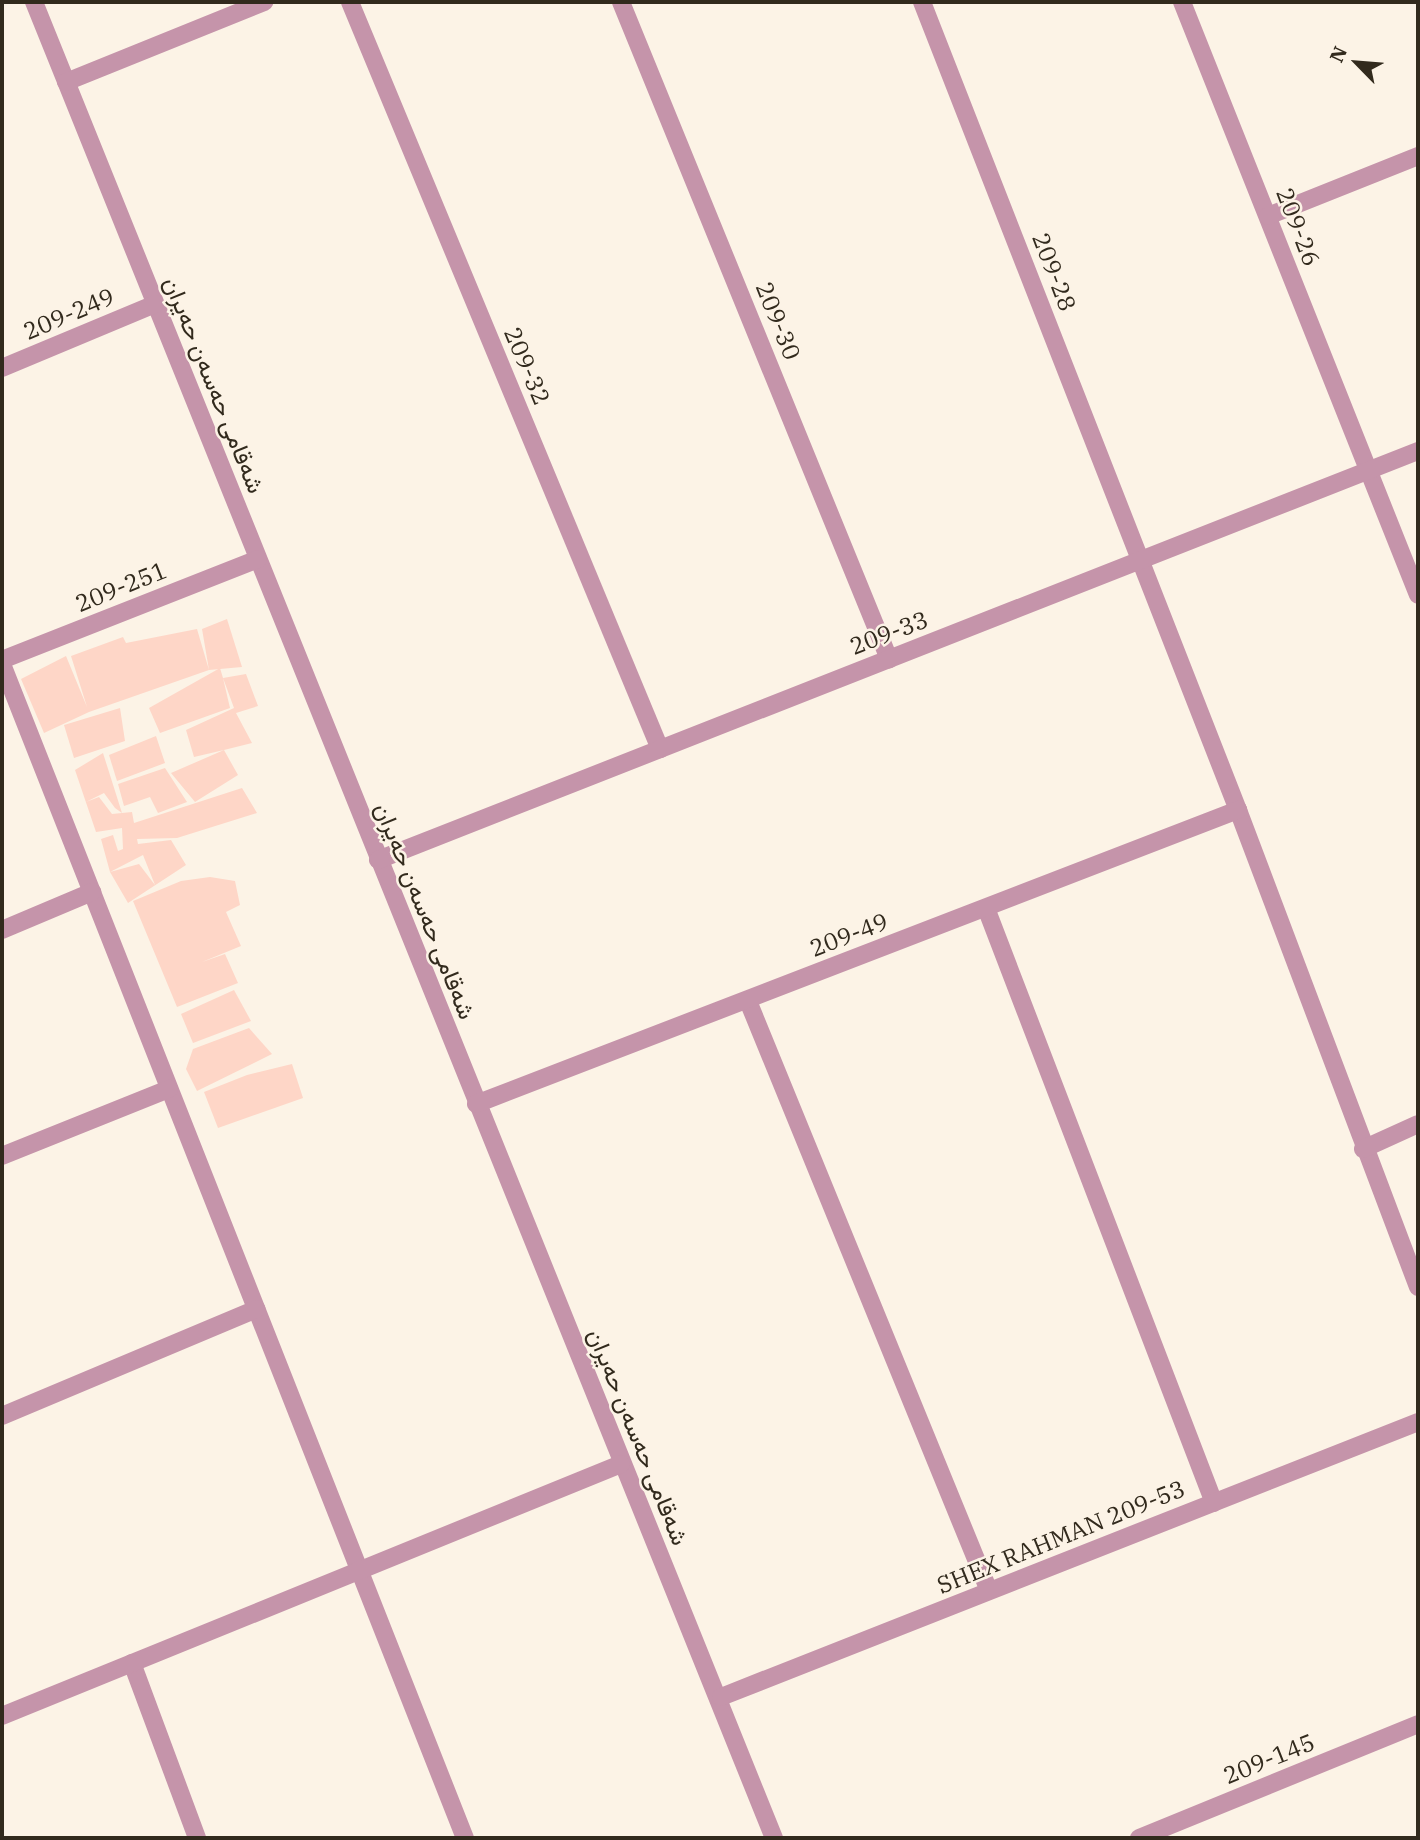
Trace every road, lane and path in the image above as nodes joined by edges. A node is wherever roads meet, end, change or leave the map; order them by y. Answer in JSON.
{"nodes":[{"id":1,"x":34,"y":2,"type":"edge"},
{"id":2,"x":264,"y":2,"type":"edge"},
{"id":3,"x":350,"y":2,"type":"edge"},
{"id":4,"x":621,"y":2,"type":"edge"},
{"id":5,"x":922,"y":2,"type":"edge"},
{"id":6,"x":1182,"y":2,"type":"edge"},
{"id":7,"x":66,"y":82,"type":"junction"},
{"id":8,"x":1418,"y":156,"type":"edge"},
{"id":9,"x":1268,"y":216,"type":"junction"},
{"id":10,"x":155,"y":304,"type":"junction"},
{"id":11,"x":2,"y":368,"type":"edge"},
{"id":12,"x":1418,"y":451,"type":"edge"},
{"id":13,"x":1367,"y":471,"type":"junction"},
{"id":14,"x":258,"y":559,"type":"junction"},
{"id":15,"x":1140,"y":560,"type":"junction"},
{"id":16,"x":1418,"y":596,"type":"edge"},
{"id":17,"x":889,"y":659,"type":"junction"},
{"id":18,"x":2,"y":662,"type":"edge"},
{"id":19,"x":660,"y":749,"type":"junction"},
{"id":20,"x":1238,"y":810,"type":"junction"},
{"id":21,"x":378,"y":860,"type":"junction"},
{"id":22,"x":92,"y":892,"type":"junction"},
{"id":23,"x":986,"y":908,"type":"junction"},
{"id":24,"x":2,"y":930,"type":"edge"},
{"id":25,"x":748,"y":1001,"type":"junction"},
{"id":26,"x":169,"y":1089,"type":"junction"},
{"id":27,"x":476,"y":1104,"type":"junction"},
{"id":28,"x":1418,"y":1124,"type":"edge"},
{"id":29,"x":1363,"y":1149,"type":"junction"},
{"id":30,"x":2,"y":1156,"type":"edge"},
{"id":31,"x":1418,"y":1287,"type":"edge"},
{"id":32,"x":256,"y":1309,"type":"junction"},
{"id":33,"x":2,"y":1416,"type":"edge"},
{"id":34,"x":1418,"y":1422,"type":"edge"},
{"id":35,"x":621,"y":1464,"type":"junction"},
{"id":36,"x":1214,"y":1503,"type":"junction"},
{"id":37,"x":359,"y":1571,"type":"junction"},
{"id":38,"x":989,"y":1591,"type":"junction"},
{"id":39,"x":132,"y":1663,"type":"junction"},
{"id":40,"x":721,"y":1697,"type":"junction"},
{"id":41,"x":2,"y":1716,"type":"edge"},
{"id":42,"x":1418,"y":1724,"type":"edge"},
{"id":43,"x":197,"y":1838,"type":"edge"},
{"id":44,"x":465,"y":1838,"type":"edge"},
{"id":45,"x":774,"y":1838,"type":"edge"},
{"id":46,"x":1139,"y":1838,"type":"edge"}],
"edges":[{"from":1,"to":7,"type":"street","name":"شەقامی حەسەن حەیران"},
{"from":2,"to":7,"type":"street"},
{"from":3,"to":19,"type":"street","name":"209-32"},
{"from":4,"to":17,"type":"street","name":"209-30"},
{"from":5,"to":15,"type":"street","name":"209-28"},
{"from":6,"to":9,"type":"street","name":"209-26"},
{"from":7,"to":10,"type":"street","name":"شەقامی حەسەن حەیران"},
{"from":8,"to":9,"type":"street"},
{"from":9,"to":13,"type":"street","name":"209-26"},
{"from":10,"to":11,"type":"street","name":"209-249"},
{"from":10,"to":14,"type":"street","name":"شەقامی حەسەن حەیران"},
{"from":12,"to":13,"type":"street","name":"209-33"},
{"from":13,"to":15,"type":"street","name":"209-33"},
{"from":13,"to":16,"type":"street","name":"209-26"},
{"from":14,"to":18,"type":"street","name":"209-251"},
{"from":14,"to":21,"type":"street","name":"شەقامی حەسەن حەیران"},
{"from":15,"to":17,"type":"street","name":"209-33"},
{"from":15,"to":20,"type":"street","name":"209-28"},
{"from":17,"to":19,"type":"street","name":"209-33"},
{"from":18,"to":22,"type":"street"},
{"from":19,"to":21,"type":"street","name":"209-33"},
{"from":20,"to":23,"type":"street","name":"209-49"},
{"from":20,"to":29,"type":"street","name":"209-28"},
{"from":21,"to":27,"type":"street","name":"شەقامی حەسەن حەیران"},
{"from":22,"to":24,"type":"street"},
{"from":22,"to":26,"type":"street"},
{"from":23,"to":25,"type":"street","name":"209-49"},
{"from":23,"to":36,"type":"street"},
{"from":25,"to":27,"type":"street","name":"209-49"},
{"from":25,"to":38,"type":"street"},
{"from":26,"to":30,"type":"street"},
{"from":26,"to":32,"type":"street"},
{"from":27,"to":35,"type":"street","name":"شەقامی حەسەن حەیران"},
{"from":28,"to":29,"type":"street"},
{"from":29,"to":31,"type":"street","name":"209-28"},
{"from":32,"to":33,"type":"street"},
{"from":32,"to":37,"type":"street"},
{"from":34,"to":36,"type":"street","name":"SHEX RAHMAN 209-53"},
{"from":35,"to":37,"type":"street"},
{"from":35,"to":40,"type":"street","name":"شەقامی حەسەن حەیران"},
{"from":36,"to":38,"type":"street","name":"SHEX RAHMAN 209-53"},
{"from":37,"to":39,"type":"street"},
{"from":37,"to":44,"type":"street"},
{"from":38,"to":40,"type":"street","name":"SHEX RAHMAN 209-53"},
{"from":39,"to":41,"type":"street"},
{"from":39,"to":43,"type":"street"},
{"from":40,"to":45,"type":"street","name":"شەقامی حەسەن حەیران"},
{"from":42,"to":46,"type":"street","name":"209-145"}]}
